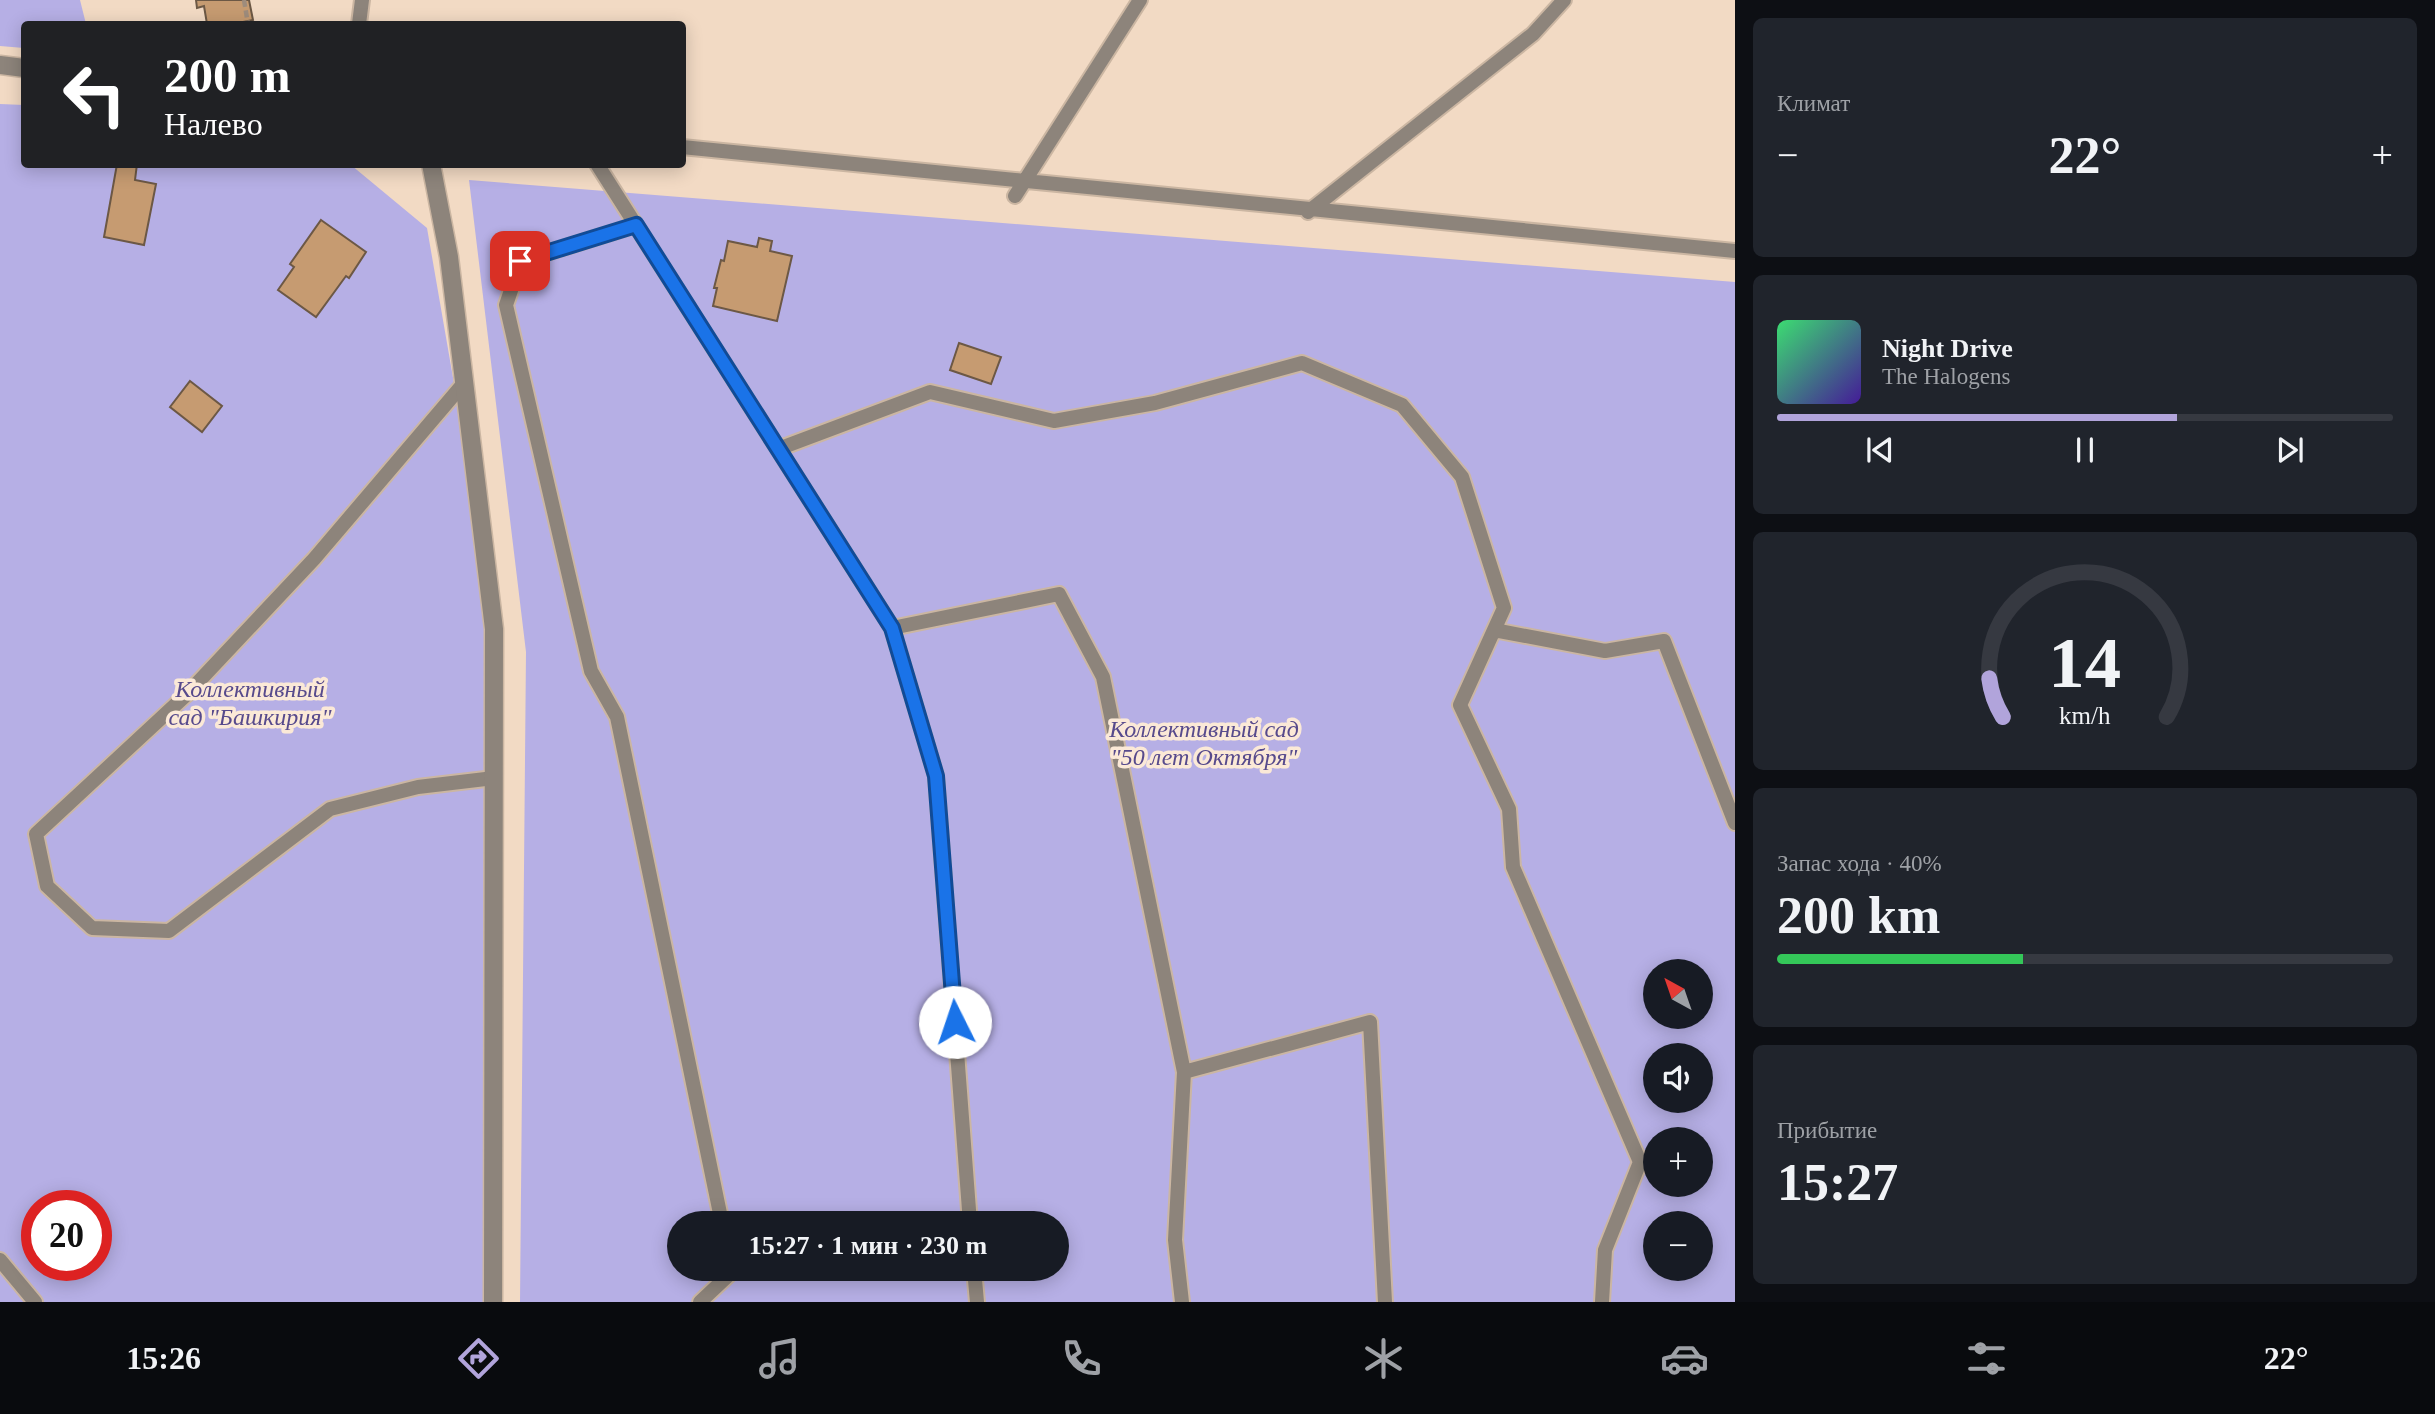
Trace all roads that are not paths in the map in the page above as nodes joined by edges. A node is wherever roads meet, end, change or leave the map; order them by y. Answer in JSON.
{"nodes":[{"id":1,"x":362,"y":0,"type":"edge"},
{"id":2,"x":1140,"y":0,"type":"edge"},
{"id":3,"x":1564,"y":0,"type":"edge"},
{"id":4,"x":359,"y":21,"type":"edge"},
{"id":5,"x":0,"y":65,"type":"edge"},
{"id":6,"x":21,"y":68,"type":"edge"},
{"id":7,"x":686,"y":147,"type":"edge"},
{"id":8,"x":432,"y":168,"type":"edge"},
{"id":9,"x":600,"y":168,"type":"edge"},
{"id":10,"x":1024,"y":181,"type":"junction"},
{"id":11,"x":1015,"y":195,"type":"dead end"},
{"id":12,"x":1308,"y":212,"type":"junction"},
{"id":13,"x":636,"y":225,"type":"junction"},
{"id":14,"x":1735,"y":251,"type":"edge"},
{"id":15,"x":464,"y":383,"type":"junction"},
{"id":16,"x":778,"y":449,"type":"junction"},
{"id":17,"x":892,"y":628,"type":"junction"},
{"id":18,"x":1494,"y":630,"type":"junction"},
{"id":19,"x":494,"y":778,"type":"junction"},
{"id":20,"x":1735,"y":823,"type":"edge"},
{"id":21,"x":1184,"y":1072,"type":"junction"},
{"id":22,"x":720,"y":1211,"type":"edge"},
{"id":23,"x":969,"y":1211,"type":"edge"},
{"id":24,"x":0,"y":1259,"type":"edge"},
{"id":25,"x":722,"y":1281,"type":"edge"},
{"id":26,"x":975,"y":1281,"type":"edge"},
{"id":27,"x":35,"y":1302,"type":"edge"},
{"id":28,"x":493,"y":1302,"type":"edge"},
{"id":29,"x":700,"y":1302,"type":"edge"},
{"id":30,"x":977,"y":1302,"type":"edge"},
{"id":31,"x":1182,"y":1302,"type":"edge"},
{"id":32,"x":1385,"y":1302,"type":"edge"},
{"id":33,"x":1602,"y":1302,"type":"edge"}],
"edges":[{"from":1,"to":4,"type":"lane"},
{"from":2,"to":10,"type":"lane"},
{"from":3,"to":12,"type":"lane"},
{"from":5,"to":6,"type":"street"},
{"from":7,"to":10,"type":"lane"},
{"from":8,"to":15,"type":"street"},
{"from":9,"to":13,"type":"lane"},
{"from":10,"to":11,"type":"lane"},
{"from":10,"to":12,"type":"lane"},
{"from":12,"to":14,"type":"lane"},
{"from":13,"to":16,"type":"lane"},
{"from":13,"to":22,"type":"lane"},
{"from":15,"to":19,"type":"street"},
{"from":15,"to":19,"type":"lane"},
{"from":16,"to":17,"type":"lane"},
{"from":16,"to":18,"type":"lane"},
{"from":17,"to":21,"type":"lane"},
{"from":17,"to":23,"type":"lane"},
{"from":18,"to":20,"type":"lane"},
{"from":18,"to":33,"type":"lane"},
{"from":19,"to":28,"type":"street"},
{"from":21,"to":31,"type":"lane"},
{"from":21,"to":32,"type":"lane"},
{"from":24,"to":27,"type":"lane"},
{"from":25,"to":29,"type":"lane"},
{"from":26,"to":30,"type":"lane"}]}
